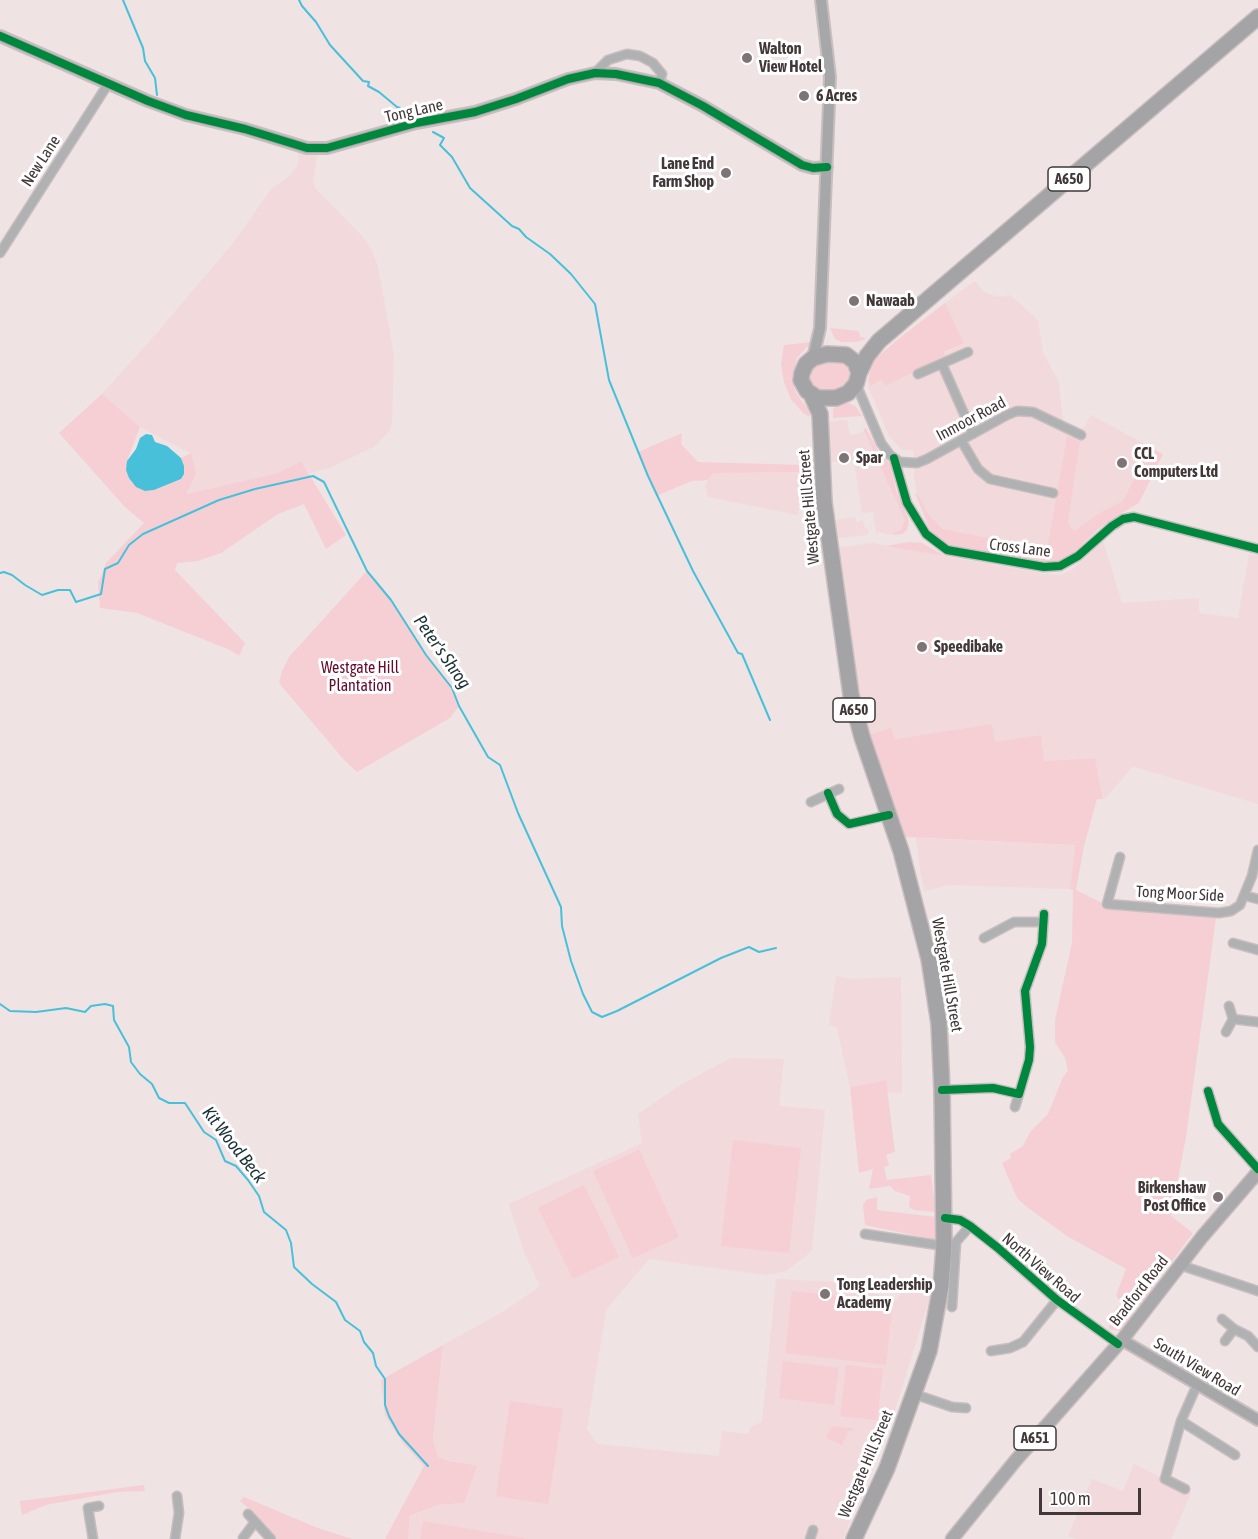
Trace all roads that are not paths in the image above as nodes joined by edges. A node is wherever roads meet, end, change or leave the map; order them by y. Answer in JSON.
{"nodes":[{"id":1,"x":821,"y":0,"type":"edge"},
{"id":2,"x":1258,"y":17,"type":"edge"},
{"id":3,"x":0,"y":36,"type":"edge"},
{"id":4,"x":595,"y":74,"type":"junction"},
{"id":5,"x":659,"y":83,"type":"junction"},
{"id":6,"x":108,"y":84,"type":"junction"},
{"id":7,"x":827,"y":167,"type":"junction"},
{"id":8,"x":0,"y":253,"type":"edge"},
{"id":9,"x":820,"y":328,"type":"junction"},
{"id":10,"x":879,"y":341,"type":"junction"},
{"id":11,"x":968,"y":352,"type":"dead end"},
{"id":12,"x":841,"y":354,"type":"junction"},
{"id":13,"x":813,"y":358,"type":"junction"},
{"id":14,"x":942,"y":364,"type":"junction"},
{"id":15,"x":918,"y":374,"type":"dead end"},
{"id":16,"x":857,"y":379,"type":"junction"},
{"id":17,"x":812,"y":396,"type":"junction"},
{"id":18,"x":840,"y":397,"type":"junction"},
{"id":19,"x":864,"y":406,"type":"junction"},
{"id":20,"x":820,"y":414,"type":"junction"},
{"id":21,"x":973,"y":434,"type":"junction"},
{"id":22,"x":1081,"y":435,"type":"dead end"},
{"id":23,"x":961,"y":440,"type":"junction"},
{"id":24,"x":894,"y":458,"type":"junction"},
{"id":25,"x":907,"y":463,"type":"junction"},
{"id":26,"x":902,"y":487,"type":"junction"},
{"id":27,"x":1053,"y":493,"type":"dead end"},
{"id":28,"x":1258,"y":549,"type":"edge"},
{"id":29,"x":839,"y":789,"type":"dead end"},
{"id":30,"x":828,"y":794,"type":"junction"},
{"id":31,"x":811,"y":802,"type":"dead end"},
{"id":32,"x":889,"y":815,"type":"junction"},
{"id":33,"x":1258,"y":850,"type":"edge"},
{"id":34,"x":1120,"y":857,"type":"dead end"},
{"id":35,"x":984,"y":938,"type":"dead end"},
{"id":36,"x":1233,"y":944,"type":"dead end"},
{"id":37,"x":1258,"y":950,"type":"edge"},
{"id":38,"x":1229,"y":1006,"type":"dead end"},
{"id":39,"x":1233,"y":1018,"type":"junction"},
{"id":40,"x":1258,"y":1022,"type":"edge"},
{"id":41,"x":1226,"y":1032,"type":"dead end"},
{"id":42,"x":942,"y":1090,"type":"junction"},
{"id":43,"x":1208,"y":1091,"type":"dead end"},
{"id":44,"x":1019,"y":1094,"type":"junction"},
{"id":45,"x":1015,"y":1107,"type":"dead end"},
{"id":46,"x":1258,"y":1171,"type":"edge"},
{"id":47,"x":945,"y":1218,"type":"junction"},
{"id":48,"x":970,"y":1226,"type":"junction"},
{"id":49,"x":865,"y":1234,"type":"dead end"},
{"id":50,"x":944,"y":1246,"type":"junction"},
{"id":51,"x":1180,"y":1265,"type":"junction"},
{"id":52,"x":1258,"y":1291,"type":"edge"},
{"id":53,"x":1057,"y":1300,"type":"junction"},
{"id":54,"x":952,"y":1307,"type":"dead end"},
{"id":55,"x":1222,"y":1319,"type":"dead end"},
{"id":56,"x":1234,"y":1329,"type":"junction"},
{"id":57,"x":1225,"y":1341,"type":"dead end"},
{"id":58,"x":1120,"y":1342,"type":"junction"},
{"id":59,"x":1258,"y":1347,"type":"edge"},
{"id":60,"x":991,"y":1351,"type":"dead end"},
{"id":61,"x":1197,"y":1385,"type":"junction"},
{"id":62,"x":914,"y":1394,"type":"junction"},
{"id":63,"x":966,"y":1408,"type":"dead end"},
{"id":64,"x":1258,"y":1420,"type":"edge"},
{"id":65,"x":1181,"y":1421,"type":"junction"},
{"id":66,"x":1235,"y":1455,"type":"dead end"},
{"id":67,"x":1185,"y":1489,"type":"dead end"},
{"id":68,"x":177,"y":1496,"type":"dead end"},
{"id":69,"x":99,"y":1506,"type":"dead end"},
{"id":70,"x":248,"y":1514,"type":"dead end"},
{"id":71,"x":255,"y":1522,"type":"junction"},
{"id":72,"x":93,"y":1539,"type":"edge"},
{"id":73,"x":175,"y":1539,"type":"edge"},
{"id":74,"x":243,"y":1539,"type":"edge"},
{"id":75,"x":271,"y":1539,"type":"edge"},
{"id":76,"x":854,"y":1539,"type":"edge"},
{"id":77,"x":952,"y":1539,"type":"edge"}],
"edges":[{"from":1,"to":7,"type":"street"},
{"from":2,"to":10,"type":"highway","number":"A650"},
{"from":3,"to":6,"type":"street","name":"Tong Lane"},
{"from":4,"to":5,"type":"street","name":"Tong Lane"},
{"from":4,"to":5,"type":"street","name":"Tong Lane"},
{"from":4,"to":6,"type":"street","name":"Tong Lane"},
{"from":5,"to":7,"type":"street","name":"Tong Lane"},
{"from":6,"to":8,"type":"street","name":"New Lane"},
{"from":7,"to":9,"type":"street"},
{"from":9,"to":12,"type":"street"},
{"from":9,"to":13,"type":"street"},
{"from":10,"to":12,"type":"highway","number":"A650"},
{"from":10,"to":16,"type":"highway","number":"A650"},
{"from":11,"to":14,"type":"street"},
{"from":12,"to":13,"type":"highway","number":"A650"},
{"from":12,"to":16,"type":"highway"},
{"from":13,"to":17,"type":"highway","number":"A650"},
{"from":14,"to":15,"type":"street"},
{"from":14,"to":21,"type":"street"},
{"from":16,"to":18,"type":"highway","number":"A650"},
{"from":16,"to":19,"type":"street","name":"Cross Lane"},
{"from":17,"to":18,"type":"highway"},
{"from":17,"to":20,"type":"highway","name":"Westgate Hill Street","number":"A650"},
{"from":18,"to":19,"type":"street"},
{"from":18,"to":20,"type":"highway","number":"A650"},
{"from":19,"to":24,"type":"street","name":"Cross Lane"},
{"from":20,"to":32,"type":"highway","name":"Westgate Hill Street","number":"A650"},
{"from":21,"to":22,"type":"street","name":"Inmoor Road"},
{"from":21,"to":23,"type":"street","name":"Inmoor Road"},
{"from":23,"to":25,"type":"street","name":"Inmoor Road"},
{"from":23,"to":27,"type":"street"},
{"from":24,"to":25,"type":"street"},
{"from":24,"to":26,"type":"street","name":"Cross Lane"},
{"from":25,"to":26,"type":"street"},
{"from":26,"to":28,"type":"street","name":"Cross Lane"},
{"from":29,"to":30,"type":"street"},
{"from":30,"to":31,"type":"street"},
{"from":30,"to":32,"type":"street"},
{"from":32,"to":42,"type":"highway","name":"Westgate Hill Street","number":"A650"},
{"from":33,"to":34,"type":"street","name":"Tong Moor Side"},
{"from":35,"to":44,"type":"street"},
{"from":36,"to":37,"type":"street"},
{"from":38,"to":39,"type":"street"},
{"from":39,"to":40,"type":"street"},
{"from":39,"to":41,"type":"street"},
{"from":42,"to":44,"type":"street"},
{"from":42,"to":47,"type":"highway","name":"Westgate Hill Street","number":"A650"},
{"from":43,"to":46,"type":"street"},
{"from":44,"to":45,"type":"street"},
{"from":46,"to":51,"type":"main road","name":"Bradford Road","number":"A651"},
{"from":47,"to":48,"type":"street","name":"North View Road"},
{"from":47,"to":50,"type":"highway","name":"Westgate Hill Street","number":"A650"},
{"from":48,"to":53,"type":"street","name":"North View Road"},
{"from":48,"to":54,"type":"street"},
{"from":49,"to":50,"type":"street"},
{"from":50,"to":62,"type":"highway","name":"Westgate Hill Street","number":"A650"},
{"from":51,"to":52,"type":"street"},
{"from":51,"to":58,"type":"main road","name":"Bradford Road","number":"A651"},
{"from":53,"to":58,"type":"street","name":"North View Road"},
{"from":53,"to":60,"type":"street"},
{"from":55,"to":56,"type":"street"},
{"from":56,"to":57,"type":"street"},
{"from":56,"to":59,"type":"street"},
{"from":58,"to":61,"type":"street","name":"South View Road"},
{"from":58,"to":77,"type":"main road","name":"Bradford Road","number":"A651"},
{"from":61,"to":64,"type":"street","name":"South View Road"},
{"from":61,"to":65,"type":"street"},
{"from":62,"to":63,"type":"street"},
{"from":62,"to":76,"type":"highway","name":"Westgate Hill Street","number":"A650"},
{"from":65,"to":66,"type":"street"},
{"from":65,"to":67,"type":"street"},
{"from":68,"to":73,"type":"street"},
{"from":69,"to":72,"type":"street"},
{"from":70,"to":71,"type":"street"},
{"from":71,"to":74,"type":"street"},
{"from":71,"to":75,"type":"street"}]}
